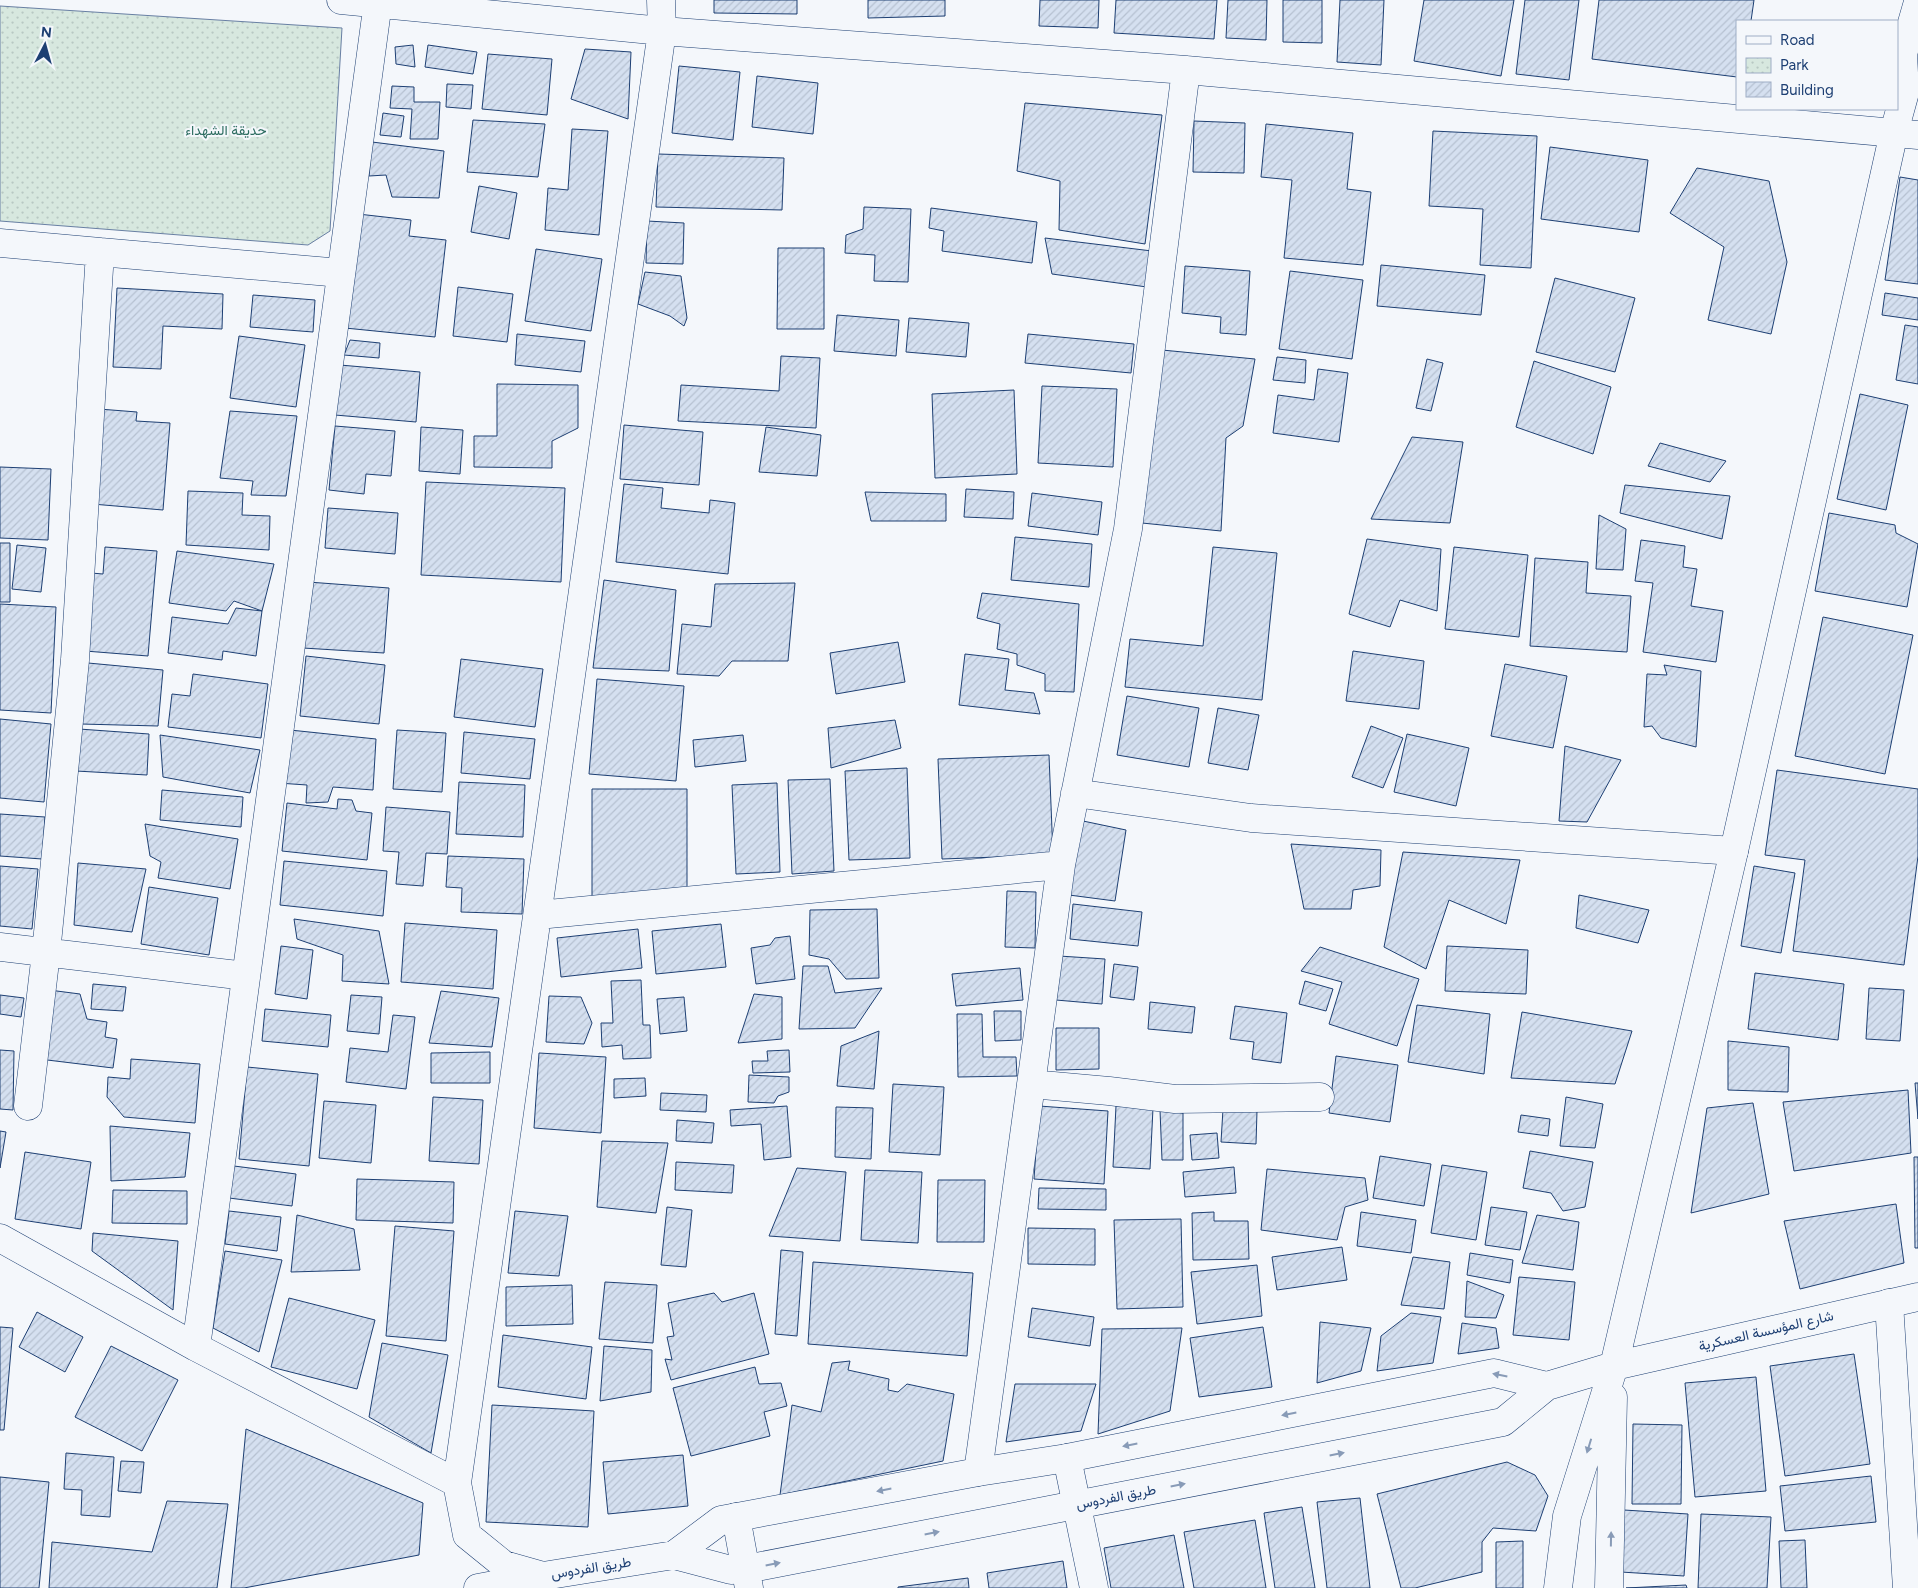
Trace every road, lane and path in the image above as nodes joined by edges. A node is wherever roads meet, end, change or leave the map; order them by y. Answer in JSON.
{"nodes":[{"id":1,"x":341,"y":0,"type":"edge"},
{"id":2,"x":661,"y":0,"type":"edge"},
{"id":3,"x":378,"y":2,"type":"junction"},
{"id":4,"x":1918,"y":2,"type":"edge"},
{"id":5,"x":662,"y":31,"type":"junction"},
{"id":6,"x":1186,"y":70,"type":"junction"},
{"id":7,"x":1912,"y":85,"type":"edge"},
{"id":8,"x":1906,"y":134,"type":"edge"},
{"id":9,"x":0,"y":242,"type":"edge"},
{"id":10,"x":100,"y":252,"type":"junction"},
{"id":11,"x":341,"y":273,"type":"junction"},
{"id":12,"x":1075,"y":793,"type":"junction"},
{"id":13,"x":1734,"y":851,"type":"junction"},
{"id":14,"x":1061,"y":865,"type":"junction"},
{"id":15,"x":538,"y":915,"type":"junction"},
{"id":16,"x":0,"y":947,"type":"edge"},
{"id":17,"x":46,"y":953,"type":"junction"},
{"id":18,"x":246,"y":976,"type":"junction"},
{"id":19,"x":1031,"y":1084,"type":"junction"},
{"id":20,"x":1320,"y":1096,"type":"dead end"},
{"id":21,"x":28,"y":1106,"type":"dead end"},
{"id":22,"x":0,"y":1238,"type":"edge"},
{"id":23,"x":1918,"y":1297,"type":"edge"},
{"id":24,"x":1888,"y":1303,"type":"junction"},
{"id":25,"x":196,"y":1347,"type":"junction"},
{"id":26,"x":1614,"y":1366,"type":"junction"},
{"id":27,"x":1547,"y":1386,"type":"junction"},
{"id":28,"x":1067,"y":1458,"type":"junction"},
{"id":29,"x":978,"y":1472,"type":"junction"},
{"id":30,"x":458,"y":1484,"type":"junction"},
{"id":31,"x":1076,"y":1505,"type":"junction"},
{"id":32,"x":736,"y":1517,"type":"junction"},
{"id":33,"x":674,"y":1555,"type":"junction"},
{"id":34,"x":543,"y":1576,"type":"junction"},
{"id":35,"x":748,"y":1578,"type":"edge"},
{"id":36,"x":478,"y":1588,"type":"edge"},
{"id":37,"x":1094,"y":1588,"type":"edge"},
{"id":38,"x":1558,"y":1588,"type":"edge"},
{"id":39,"x":1609,"y":1588,"type":"edge"},
{"id":40,"x":1907,"y":1588,"type":"edge"}],
"edges":[{"from":1,"to":3,"type":"street"},
{"from":2,"to":5,"type":"street"},
{"from":3,"to":5,"type":"street"},
{"from":3,"to":11,"type":"street"},
{"from":4,"to":7,"type":"street"},
{"from":5,"to":6,"type":"street"},
{"from":5,"to":15,"type":"street"},
{"from":6,"to":8,"type":"street"},
{"from":6,"to":12,"type":"street"},
{"from":7,"to":8,"type":"street"},
{"from":8,"to":13,"type":"street"},
{"from":9,"to":10,"type":"street"},
{"from":10,"to":11,"type":"street"},
{"from":10,"to":17,"type":"street"},
{"from":11,"to":18,"type":"street"},
{"from":12,"to":13,"type":"street"},
{"from":12,"to":14,"type":"street"},
{"from":13,"to":26,"type":"street"},
{"from":14,"to":15,"type":"street"},
{"from":14,"to":19,"type":"street"},
{"from":15,"to":30,"type":"street"},
{"from":16,"to":17,"type":"street"},
{"from":17,"to":18,"type":"street"},
{"from":17,"to":21,"type":"street"},
{"from":18,"to":25,"type":"street"},
{"from":19,"to":20,"type":"street"},
{"from":19,"to":29,"type":"street"},
{"from":22,"to":25,"type":"street"},
{"from":23,"to":24,"type":"street","name":"شارع المؤسسة العسكرية"},
{"from":24,"to":26,"type":"street","name":"شارع المؤسسة العسكرية"},
{"from":24,"to":40,"type":"street"},
{"from":25,"to":30,"type":"street"},
{"from":26,"to":27,"type":"street","name":"طريق الفردوس"},
{"from":26,"to":38,"type":"street","one_way":true},
{"from":39,"to":26,"type":"street","one_way":true},
{"from":27,"to":28,"type":"street","name":"طريق الفردوس","one_way":true},
{"from":31,"to":27,"type":"street","name":"طريق الفردوس","one_way":true},
{"from":28,"to":29,"type":"street","name":"طريق الفردوس"},
{"from":28,"to":31,"type":"street"},
{"from":29,"to":32,"type":"street","name":"طريق الفردوس","one_way":true},
{"from":30,"to":34,"type":"street"},
{"from":35,"to":31,"type":"street","name":"طريق الفردوس","one_way":true},
{"from":31,"to":37,"type":"street"},
{"from":32,"to":33,"type":"street","name":"طريق الفردوس"},
{"from":32,"to":35,"type":"street"},
{"from":33,"to":34,"type":"street","name":"طريق الفردوس"},
{"from":33,"to":35,"type":"street","name":"طريق الفردوس"},
{"from":34,"to":36,"type":"street","name":"طريق الفردوس"}]}
